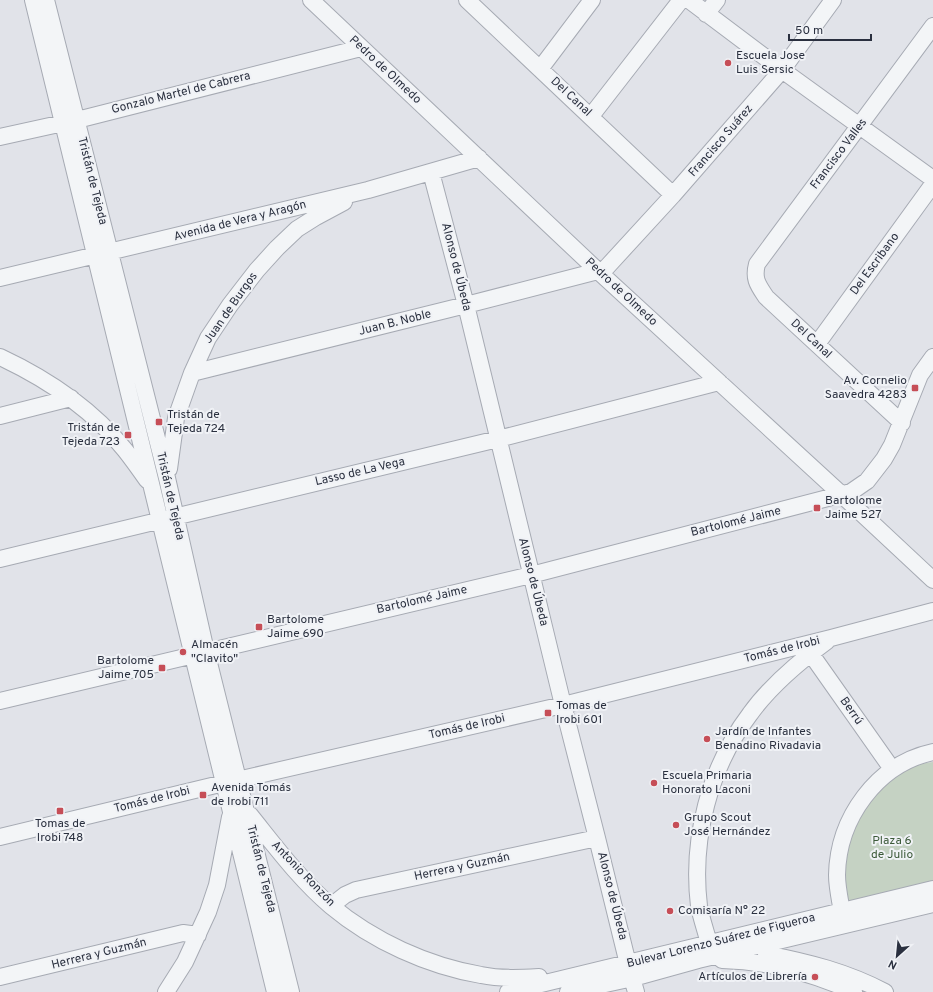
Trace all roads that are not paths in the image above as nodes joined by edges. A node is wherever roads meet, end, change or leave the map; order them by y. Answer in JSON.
{"nodes":[{"id":1,"x":33,"y":0,"type":"edge"},
{"id":2,"x":46,"y":0,"type":"edge"},
{"id":3,"x":311,"y":0,"type":"edge"},
{"id":4,"x":468,"y":0,"type":"edge"},
{"id":5,"x":592,"y":0,"type":"edge"},
{"id":6,"x":680,"y":0,"type":"edge"},
{"id":7,"x":689,"y":0,"type":"edge"},
{"id":8,"x":717,"y":0,"type":"edge"},
{"id":9,"x":833,"y":0,"type":"edge"},
{"id":10,"x":706,"y":14,"type":"junction"},
{"id":11,"x":933,"y":26,"type":"edge"},
{"id":12,"x":361,"y":48,"type":"junction"},
{"id":13,"x":540,"y":69,"type":"junction"},
{"id":14,"x":782,"y":70,"type":"junction"},
{"id":15,"x":591,"y":116,"type":"junction"},
{"id":16,"x":70,"y":121,"type":"junction"},
{"id":17,"x":860,"y":126,"type":"junction"},
{"id":18,"x":0,"y":137,"type":"edge"},
{"id":19,"x":479,"y":158,"type":"junction"},
{"id":20,"x":431,"y":172,"type":"junction"},
{"id":21,"x":933,"y":179,"type":"edge"},
{"id":22,"x":933,"y":184,"type":"edge"},
{"id":23,"x":368,"y":190,"type":"junction"},
{"id":24,"x":674,"y":195,"type":"junction"},
{"id":25,"x":103,"y":254,"type":"junction"},
{"id":26,"x":598,"y":271,"type":"junction"},
{"id":27,"x":0,"y":278,"type":"edge"},
{"id":28,"x":758,"y":286,"type":"joint"},
{"id":29,"x":466,"y":305,"type":"junction"},
{"id":30,"x":817,"y":344,"type":"junction"},
{"id":31,"x":0,"y":357,"type":"edge"},
{"id":32,"x":930,"y":366,"type":"edge"},
{"id":33,"x":192,"y":373,"type":"junction"},
{"id":34,"x":719,"y":382,"type":"junction"},
{"id":35,"x":71,"y":398,"type":"junction"},
{"id":36,"x":0,"y":416,"type":"edge"},
{"id":37,"x":902,"y":423,"type":"junction"},
{"id":38,"x":498,"y":439,"type":"junction"},
{"id":39,"x":167,"y":478,"type":"junction"},
{"id":40,"x":151,"y":485,"type":"junction"},
{"id":41,"x":842,"y":495,"type":"junction"},
{"id":42,"x":167,"y":518,"type":"junction"},
{"id":43,"x":0,"y":559,"type":"edge"},
{"id":44,"x":532,"y":575,"type":"junction"},
{"id":45,"x":933,"y":580,"type":"edge"},
{"id":46,"x":933,"y":610,"type":"edge"},
{"id":47,"x":831,"y":638,"type":"junction"},
{"id":48,"x":199,"y":653,"type":"junction"},
{"id":49,"x":811,"y":654,"type":"junction"},
{"id":50,"x":0,"y":701,"type":"edge"},
{"id":51,"x":563,"y":704,"type":"junction"},
{"id":52,"x":933,"y":752,"type":"edge"},
{"id":53,"x":892,"y":769,"type":"junction"},
{"id":54,"x":231,"y":781,"type":"junction"},
{"id":55,"x":239,"y":811,"type":"junction"},
{"id":56,"x":0,"y":837,"type":"edge"},
{"id":57,"x":598,"y":838,"type":"junction"},
{"id":58,"x":933,"y":889,"type":"edge"},
{"id":59,"x":933,"y":904,"type":"edge"},
{"id":60,"x":331,"y":906,"type":"junction"},
{"id":61,"x":842,"y":912,"type":"junction"},
{"id":62,"x":198,"y":935,"type":"junction"},
{"id":63,"x":709,"y":944,"type":"junction"},
{"id":64,"x":754,"y":948,"type":"junction"},
{"id":65,"x":698,"y":960,"type":"junction"},
{"id":66,"x":573,"y":976,"type":"junction"},
{"id":67,"x":0,"y":978,"type":"edge"},
{"id":68,"x":632,"y":978,"type":"edge"},
{"id":69,"x":166,"y":992,"type":"edge"},
{"id":70,"x":275,"y":992,"type":"edge"},
{"id":71,"x":291,"y":992,"type":"edge"},
{"id":72,"x":508,"y":992,"type":"edge"},
{"id":73,"x":568,"y":992,"type":"edge"},
{"id":74,"x":854,"y":992,"type":"edge"},
{"id":75,"x":885,"y":992,"type":"edge"}],
"edges":[{"from":1,"to":16,"type":"street","name":"Tristán de Tejeda"},
{"from":2,"to":16,"type":"street","name":"Tristán de Tejeda"},
{"from":3,"to":12,"type":"street","name":"Pedro de Olmedo"},
{"from":4,"to":13,"type":"street","name":"Del Canal"},
{"from":5,"to":13,"type":"street"},
{"from":6,"to":15,"type":"street"},
{"from":7,"to":10,"type":"street"},
{"from":8,"to":10,"type":"street"},
{"from":9,"to":14,"type":"street","name":"Francisco Suárez"},
{"from":10,"to":14,"type":"street"},
{"from":11,"to":17,"type":"street","name":"Francisco Valles"},
{"from":12,"to":16,"type":"street","name":"Gonzalo Martel de Cabrera"},
{"from":12,"to":19,"type":"street","name":"Pedro de Olmedo"},
{"from":13,"to":15,"type":"street","name":"Del Canal"},
{"from":14,"to":17,"type":"street"},
{"from":14,"to":24,"type":"street","name":"Francisco Suárez"},
{"from":15,"to":24,"type":"street","name":"Del Canal"},
{"from":16,"to":18,"type":"street","name":"Gonzalo Martel de Cabrera"},
{"from":16,"to":25,"type":"street","name":"Tristán de Tejeda"},
{"from":17,"to":21,"type":"street"},
{"from":17,"to":28,"type":"street","name":"Francisco Valles"},
{"from":19,"to":20,"type":"street","name":"Avenida de Vera y Aragón"},
{"from":19,"to":26,"type":"street","name":"Pedro de Olmedo"},
{"from":20,"to":23,"type":"street","name":"Avenida de Vera y Aragón"},
{"from":20,"to":29,"type":"street","name":"Alonso de Úbeda"},
{"from":22,"to":30,"type":"street","name":"Del Escribano"},
{"from":23,"to":25,"type":"street","name":"Avenida de Vera y Aragón"},
{"from":23,"to":33,"type":"street","name":"Juan de Burgos"},
{"from":24,"to":26,"type":"street","name":"Francisco Suárez"},
{"from":25,"to":27,"type":"street","name":"Avenida de Vera y Aragón"},
{"from":25,"to":39,"type":"street","name":"Tristán de Tejeda"},
{"from":25,"to":40,"type":"street","name":"Tristán de Tejeda"},
{"from":26,"to":29,"type":"street","name":"Juan B. Noble"},
{"from":26,"to":34,"type":"street","name":"Pedro de Olmedo"},
{"from":28,"to":30,"type":"street","name":"Del Canal"},
{"from":29,"to":33,"type":"street","name":"Juan B. Noble"},
{"from":29,"to":38,"type":"street","name":"Alonso de Úbeda"},
{"from":30,"to":37,"type":"street","name":"Del Canal"},
{"from":31,"to":35,"type":"street"},
{"from":32,"to":37,"type":"street","name":"Bartolomé Jaime"},
{"from":33,"to":39,"type":"street","name":"Juan de Burgos"},
{"from":34,"to":38,"type":"street","name":"Lasso de La Vega"},
{"from":34,"to":41,"type":"street","name":"Pedro de Olmedo"},
{"from":35,"to":36,"type":"street"},
{"from":35,"to":40,"type":"street"},
{"from":37,"to":41,"type":"street","name":"Bartolomé Jaime"},
{"from":38,"to":42,"type":"street","name":"Lasso de La Vega"},
{"from":38,"to":44,"type":"street","name":"Alonso de Úbeda"},
{"from":39,"to":42,"type":"street","name":"Tristán de Tejeda"},
{"from":40,"to":42,"type":"street","name":"Tristán de Tejeda"},
{"from":41,"to":44,"type":"street","name":"Bartolomé Jaime"},
{"from":41,"to":45,"type":"street","name":"Pedro de Olmedo"},
{"from":42,"to":43,"type":"street","name":"Lasso de La Vega"},
{"from":42,"to":48,"type":"street","name":"Tristán de Tejeda"},
{"from":44,"to":48,"type":"street","name":"Bartolomé Jaime"},
{"from":44,"to":51,"type":"street","name":"Alonso de Úbeda"},
{"from":46,"to":47,"type":"street","name":"Tomás de Irobi"},
{"from":47,"to":49,"type":"street"},
{"from":47,"to":51,"type":"street","name":"Tomás de Irobi"},
{"from":48,"to":50,"type":"street","name":"Bartolomé Jaime"},
{"from":48,"to":54,"type":"street","name":"Tristán de Tejeda"},
{"from":49,"to":53,"type":"street","name":"Berrú"},
{"from":49,"to":63,"type":"street"},
{"from":51,"to":54,"type":"street","name":"Tomás de Irobi"},
{"from":51,"to":57,"type":"street","name":"Alonso de Úbeda"},
{"from":52,"to":53,"type":"street"},
{"from":53,"to":61,"type":"street"},
{"from":54,"to":55,"type":"street","name":"Tristán de Tejeda"},
{"from":54,"to":56,"type":"street","name":"Tomás de Irobi"},
{"from":55,"to":60,"type":"street","name":"Antonio Ronzón"},
{"from":55,"to":62,"type":"street"},
{"from":55,"to":70,"type":"street","name":"Tristán de Tejeda"},
{"from":55,"to":71,"type":"street","name":"Tristán de Tejeda"},
{"from":57,"to":60,"type":"street","name":"Herrera y Guzmán"},
{"from":57,"to":68,"type":"street","name":"Alonso de Úbeda"},
{"from":58,"to":61,"type":"street","name":"Bulevar Lorenzo Suárez de Figueroa"},
{"from":59,"to":64,"type":"street","name":"Bulevar Lorenzo Suárez de Figueroa"},
{"from":60,"to":66,"type":"street","name":"Antonio Ronzón"},
{"from":61,"to":63,"type":"street","name":"Bulevar Lorenzo Suárez de Figueroa"},
{"from":62,"to":67,"type":"street","name":"Herrera y Guzmán"},
{"from":62,"to":69,"type":"street"},
{"from":63,"to":68,"type":"street","name":"Bulevar Lorenzo Suárez de Figueroa"},
{"from":64,"to":65,"type":"street","name":"Bulevar Lorenzo Suárez de Figueroa"},
{"from":64,"to":75,"type":"street"},
{"from":65,"to":68,"type":"street","name":"Bulevar Lorenzo Suárez de Figueroa"},
{"from":65,"to":74,"type":"street"},
{"from":66,"to":68,"type":"street","name":"Bulevar Lorenzo Suárez de Figueroa"},
{"from":66,"to":72,"type":"street","name":"Bulevar Lorenzo Suárez de Figueroa"},
{"from":68,"to":73,"type":"street","name":"Bulevar Lorenzo Suárez de Figueroa"}]}
